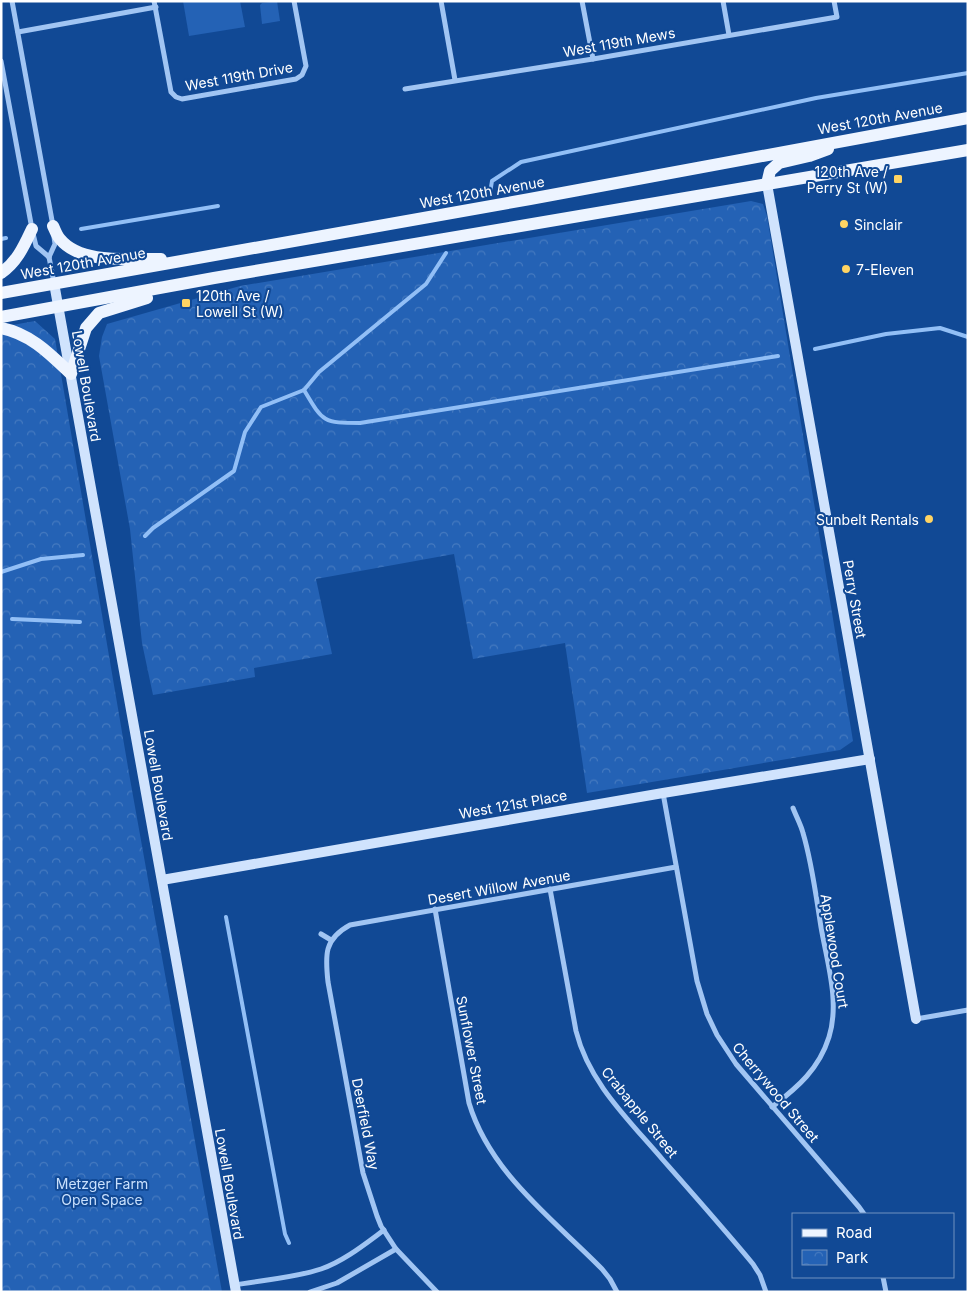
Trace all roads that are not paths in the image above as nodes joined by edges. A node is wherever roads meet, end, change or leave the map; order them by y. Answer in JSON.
{"nodes":[{"id":1,"x":12,"y":1,"type":"edge"},
{"id":2,"x":294,"y":1,"type":"edge"},
{"id":3,"x":441,"y":1,"type":"edge"},
{"id":4,"x":582,"y":1,"type":"edge"},
{"id":5,"x":723,"y":1,"type":"edge"},
{"id":6,"x":834,"y":1,"type":"edge"},
{"id":7,"x":155,"y":4,"type":"edge"},
{"id":8,"x":18,"y":32,"type":"junction"},
{"id":9,"x":729,"y":35,"type":"junction"},
{"id":10,"x":593,"y":59,"type":"junction"},
{"id":11,"x":1,"y":61,"type":"edge"},
{"id":12,"x":455,"y":80,"type":"junction"},
{"id":13,"x":405,"y":89,"type":"dead end"},
{"id":14,"x":968,"y":118,"type":"edge"},
{"id":15,"x":866,"y":136,"type":"junction"},
{"id":16,"x":968,"y":150,"type":"edge"},
{"id":17,"x":768,"y":184,"type":"junction"},
{"id":18,"x":53,"y":226,"type":"junction"},
{"id":19,"x":32,"y":230,"type":"junction"},
{"id":20,"x":49,"y":258,"type":"junction"},
{"id":21,"x":186,"y":260,"type":"junction"},
{"id":22,"x":1,"y":273,"type":"edge"},
{"id":23,"x":214,"y":278,"type":"junction"},
{"id":24,"x":54,"y":283,"type":"junction"},
{"id":25,"x":1,"y":293,"type":"edge"},
{"id":26,"x":59,"y":306,"type":"junction"},
{"id":27,"x":1,"y":317,"type":"edge"},
{"id":28,"x":1,"y":328,"type":"edge"},
{"id":29,"x":71,"y":374,"type":"junction"},
{"id":30,"x":870,"y":759,"type":"junction"},
{"id":31,"x":663,"y":793,"type":"junction"},
{"id":32,"x":793,"y":808,"type":"dead end"},
{"id":33,"x":676,"y":867,"type":"junction"},
{"id":34,"x":162,"y":880,"type":"junction"},
{"id":35,"x":550,"y":889,"type":"junction"},
{"id":36,"x":435,"y":909,"type":"junction"},
{"id":37,"x":321,"y":934,"type":"dead end"},
{"id":38,"x":331,"y":940,"type":"junction"},
{"id":39,"x":968,"y":1010,"type":"edge"},
{"id":40,"x":916,"y":1019,"type":"joint"},
{"id":41,"x":772,"y":1107,"type":"junction"},
{"id":42,"x":864,"y":1213,"type":"edge"},
{"id":43,"x":384,"y":1230,"type":"junction"},
{"id":44,"x":396,"y":1249,"type":"junction"},
{"id":45,"x":883,"y":1278,"type":"edge"},
{"id":46,"x":235,"y":1288,"type":"edge"},
{"id":47,"x":310,"y":1292,"type":"edge"},
{"id":48,"x":437,"y":1292,"type":"edge"},
{"id":49,"x":617,"y":1292,"type":"edge"},
{"id":50,"x":766,"y":1292,"type":"edge"},
{"id":51,"x":886,"y":1292,"type":"edge"}],
"edges":[{"from":1,"to":8,"type":"street"},
{"from":2,"to":7,"type":"street","name":"West 119th Drive"},
{"from":3,"to":12,"type":"street"},
{"from":4,"to":10,"type":"street"},
{"from":5,"to":9,"type":"street"},
{"from":6,"to":9,"type":"street","name":"West 119th Mews"},
{"from":7,"to":8,"type":"street"},
{"from":8,"to":18,"type":"street"},
{"from":9,"to":10,"type":"street","name":"West 119th Mews"},
{"from":10,"to":12,"type":"street","name":"West 119th Mews"},
{"from":11,"to":19,"type":"street"},
{"from":12,"to":13,"type":"street","name":"West 119th Mews"},
{"from":14,"to":15,"type":"main road","name":"West 120th Avenue"},
{"from":15,"to":17,"type":"main road"},
{"from":15,"to":21,"type":"main road","name":"West 120th Avenue"},
{"from":16,"to":17,"type":"main road"},
{"from":17,"to":23,"type":"main road"},
{"from":17,"to":30,"type":"street","name":"Perry Street"},
{"from":18,"to":20,"type":"street"},
{"from":18,"to":21,"type":"main road"},
{"from":19,"to":20,"type":"street"},
{"from":19,"to":22,"type":"main road"},
{"from":20,"to":24,"type":"street"},
{"from":21,"to":24,"type":"main road","name":"West 120th Avenue"},
{"from":23,"to":26,"type":"main road"},
{"from":23,"to":29,"type":"main road"},
{"from":24,"to":25,"type":"main road","name":"West 120th Avenue"},
{"from":24,"to":26,"type":"street","name":"Lowell Boulevard"},
{"from":26,"to":27,"type":"main road"},
{"from":26,"to":29,"type":"street","name":"Lowell Boulevard"},
{"from":28,"to":29,"type":"main road"},
{"from":29,"to":34,"type":"street","name":"Lowell Boulevard"},
{"from":30,"to":31,"type":"street","name":"West 121st Place"},
{"from":30,"to":40,"type":"street","name":"Perry Street"},
{"from":31,"to":33,"type":"street","name":"Cherrywood Street"},
{"from":31,"to":34,"type":"street","name":"West 121st Place"},
{"from":32,"to":41,"type":"street","name":"Applewood Court"},
{"from":33,"to":35,"type":"street","name":"Desert Willow Avenue"},
{"from":33,"to":41,"type":"street","name":"Cherrywood Street"},
{"from":34,"to":46,"type":"street","name":"Lowell Boulevard"},
{"from":35,"to":36,"type":"street","name":"Desert Willow Avenue"},
{"from":35,"to":50,"type":"street","name":"Crabapple Street"},
{"from":36,"to":38,"type":"street","name":"Desert Willow Avenue"},
{"from":36,"to":49,"type":"street","name":"Sunflower Street"},
{"from":37,"to":38,"type":"street"},
{"from":38,"to":43,"type":"street","name":"Deerfield Way"},
{"from":39,"to":40,"type":"street"},
{"from":41,"to":42,"type":"street","name":"Cherrywood Street"},
{"from":43,"to":44,"type":"street","name":"Deerfield Way"},
{"from":43,"to":46,"type":"street"},
{"from":44,"to":47,"type":"street"},
{"from":44,"to":48,"type":"street","name":"Deerfield Way"},
{"from":45,"to":51,"type":"street"}]}
